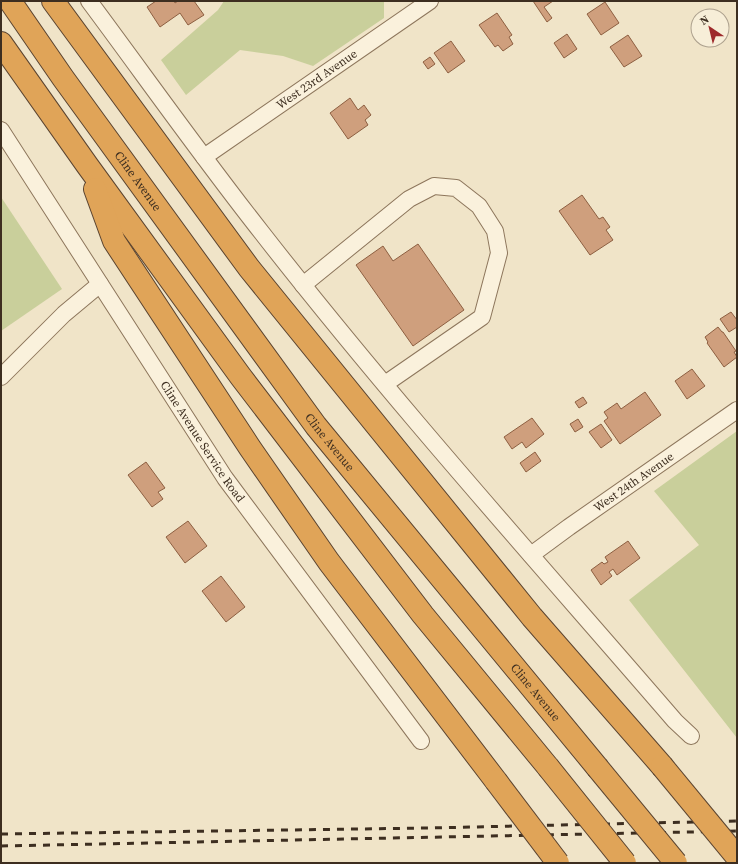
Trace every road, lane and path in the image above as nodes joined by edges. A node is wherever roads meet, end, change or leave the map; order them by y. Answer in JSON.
{"nodes":[{"id":1,"x":10,"y":1,"type":"edge"},
{"id":2,"x":53,"y":1,"type":"edge"},
{"id":3,"x":89,"y":1,"type":"edge"},
{"id":4,"x":430,"y":1,"type":"edge"},
{"id":5,"x":1,"y":43,"type":"edge"},
{"id":6,"x":1,"y":130,"type":"edge"},
{"id":7,"x":204,"y":157,"type":"junction"},
{"id":8,"x":87,"y":165,"type":"junction"},
{"id":9,"x":100,"y":284,"type":"junction"},
{"id":10,"x":303,"y":285,"type":"junction"},
{"id":11,"x":1,"y":377,"type":"edge"},
{"id":12,"x":385,"y":384,"type":"junction"},
{"id":13,"x":737,"y":410,"type":"edge"},
{"id":14,"x":531,"y":555,"type":"junction"},
{"id":15,"x":691,"y":736,"type":"dead end"},
{"id":16,"x":421,"y":741,"type":"dead end"},
{"id":17,"x":737,"y":857,"type":"edge"},
{"id":18,"x":558,"y":863,"type":"edge"},
{"id":19,"x":625,"y":863,"type":"edge"},
{"id":20,"x":676,"y":863,"type":"edge"}],
"edges":[{"from":1,"to":20,"type":"highway","name":"Cline Avenue","bridge":true},
{"from":2,"to":17,"type":"highway","bridge":true},
{"from":3,"to":7,"type":"street"},
{"from":4,"to":7,"type":"street","name":"West 23rd Avenue"},
{"from":5,"to":8,"type":"highway"},
{"from":6,"to":9,"type":"street","name":"Cline Avenue Service Road"},
{"from":7,"to":10,"type":"street"},
{"from":8,"to":18,"type":"highway","bridge":true},
{"from":8,"to":19,"type":"highway","bridge":true},
{"from":9,"to":11,"type":"street"},
{"from":9,"to":16,"type":"street","name":"Cline Avenue Service Road"},
{"from":10,"to":12,"type":"street"},
{"from":10,"to":12,"type":"street"},
{"from":12,"to":14,"type":"street"},
{"from":13,"to":14,"type":"street","name":"West 24th Avenue"},
{"from":14,"to":15,"type":"street"}]}
